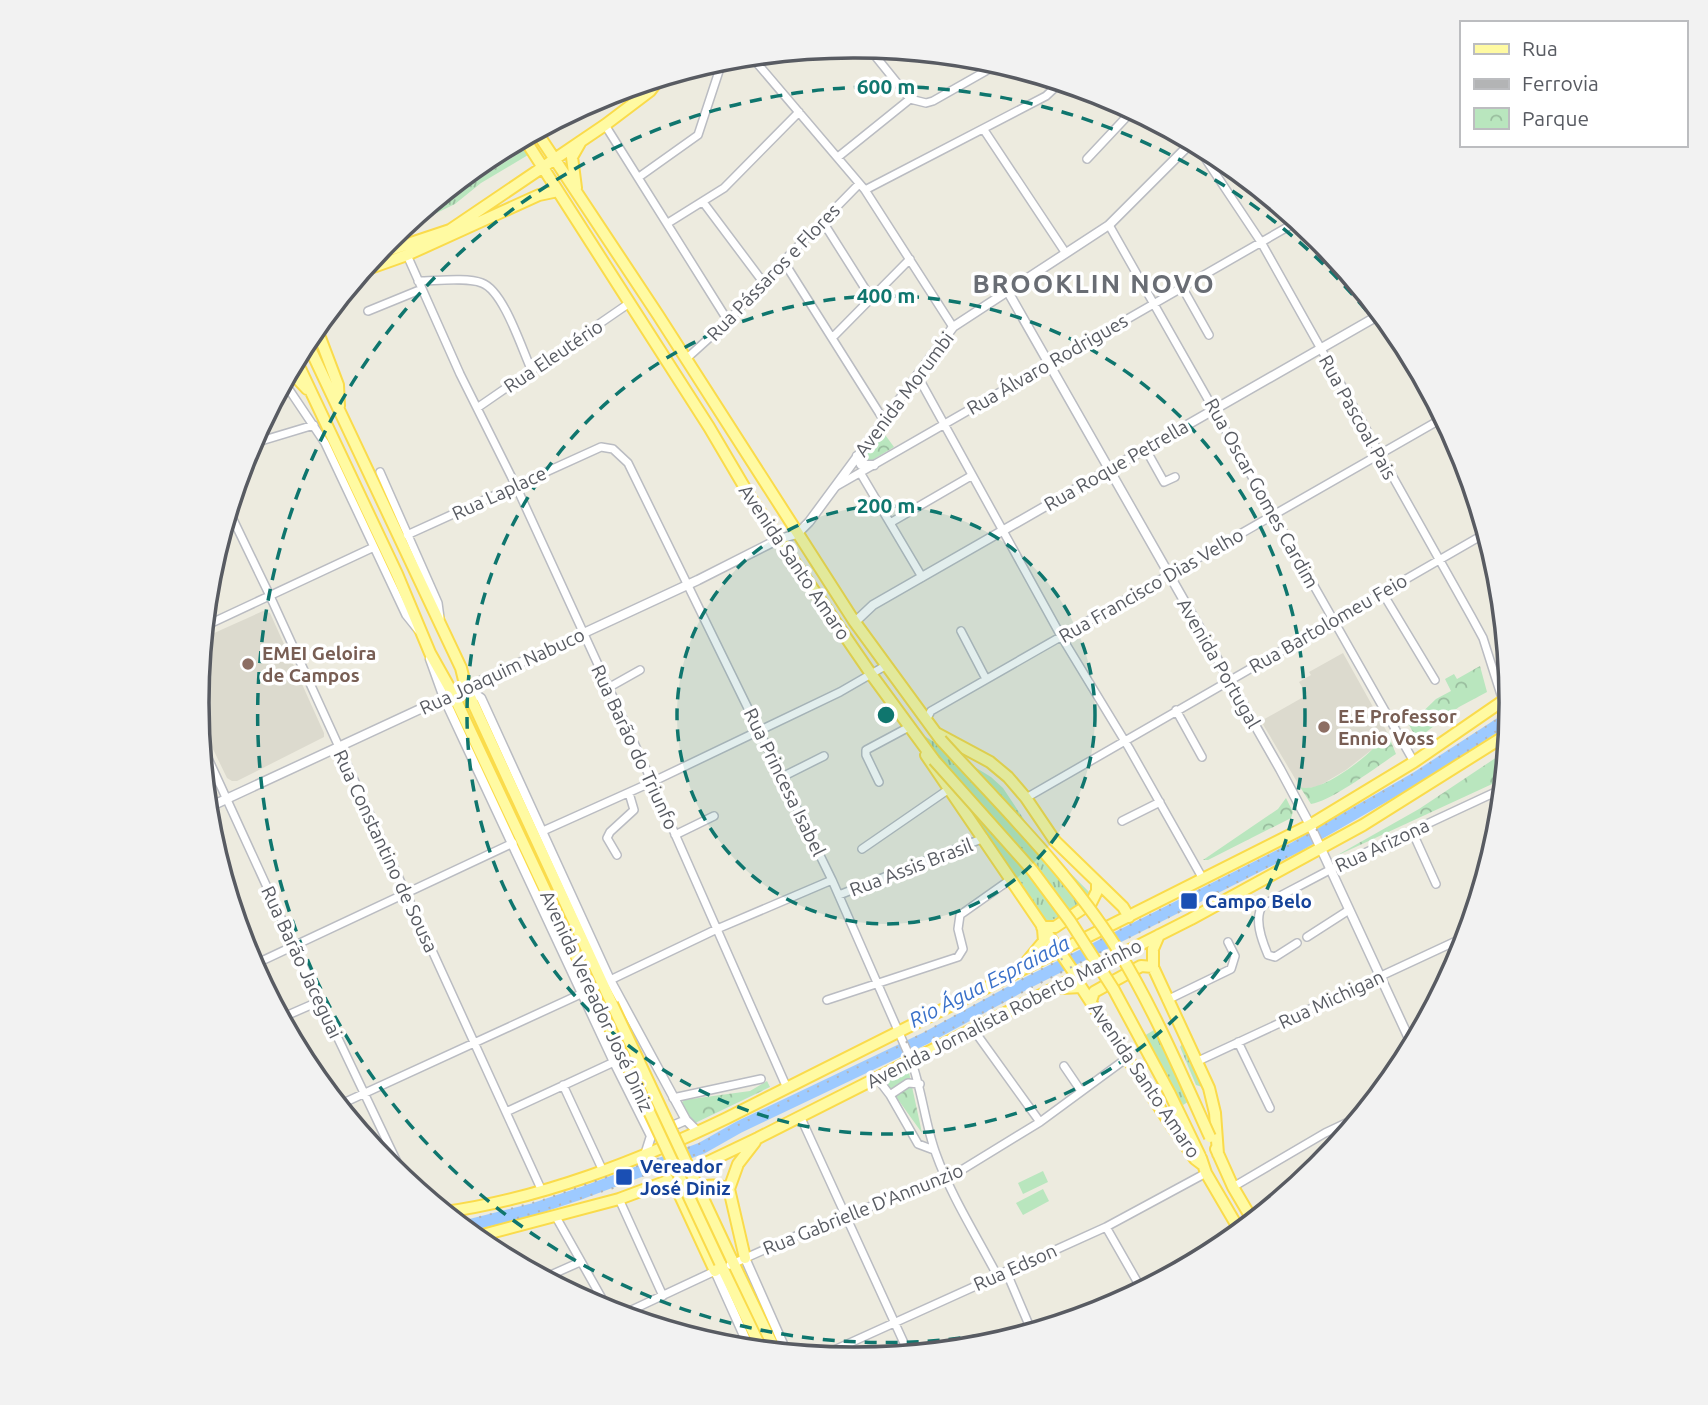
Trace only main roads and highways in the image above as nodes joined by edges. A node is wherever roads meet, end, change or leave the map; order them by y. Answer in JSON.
{"nodes":[{"id":1,"x":650,"y":91,"type":"edge"},
{"id":2,"x":643,"y":94,"type":"edge"},
{"id":3,"x":640,"y":98,"type":"junction"},
{"id":4,"x":584,"y":138,"type":"junction"},
{"id":5,"x":541,"y":139,"type":"edge"},
{"id":6,"x":529,"y":146,"type":"edge"},
{"id":7,"x":554,"y":157,"type":"junction"},
{"id":8,"x":542,"y":166,"type":"junction"},
{"id":9,"x":558,"y":191,"type":"junction"},
{"id":10,"x":577,"y":194,"type":"junction"},
{"id":11,"x":508,"y":209,"type":"junction"},
{"id":12,"x":470,"y":217,"type":"junction"},
{"id":13,"x":450,"y":230,"type":"junction"},
{"id":14,"x":398,"y":247,"type":"edge"},
{"id":15,"x":410,"y":254,"type":"junction"},
{"id":16,"x":381,"y":264,"type":"edge"},
{"id":17,"x":321,"y":340,"type":"edge"},
{"id":18,"x":312,"y":353,"type":"edge"},
{"id":19,"x":301,"y":371,"type":"edge"},
{"id":20,"x":297,"y":378,"type":"edge"},
{"id":21,"x":311,"y":394,"type":"junction"},
{"id":22,"x":340,"y":412,"type":"junction"},
{"id":23,"x":1499,"y":706,"type":"edge"},
{"id":24,"x":939,"y":737,"type":"junction"},
{"id":25,"x":1497,"y":741,"type":"edge"},
{"id":26,"x":925,"y":749,"type":"junction"},
{"id":27,"x":1097,"y":883,"type":"junction"},
{"id":28,"x":1129,"y":917,"type":"junction"},
{"id":29,"x":1042,"y":927,"type":"junction"},
{"id":30,"x":1159,"y":935,"type":"junction"},
{"id":31,"x":1061,"y":955,"type":"junction"},
{"id":32,"x":1153,"y":967,"type":"junction"},
{"id":33,"x":1018,"y":971,"type":"junction"},
{"id":34,"x":1074,"y":973,"type":"junction"},
{"id":35,"x":597,"y":987,"type":"junction"},
{"id":36,"x":1050,"y":991,"type":"junction"},
{"id":37,"x":1090,"y":1001,"type":"junction"},
{"id":38,"x":758,"y":1138,"type":"junction"},
{"id":39,"x":1218,"y":1154,"type":"junction"},
{"id":40,"x":1203,"y":1165,"type":"junction"},
{"id":41,"x":670,"y":1180,"type":"junction"},
{"id":42,"x":729,"y":1189,"type":"junction"},
{"id":43,"x":682,"y":1198,"type":"junction"},
{"id":44,"x":457,"y":1210,"type":"edge"},
{"id":45,"x":1248,"y":1212,"type":"edge"},
{"id":46,"x":1235,"y":1222,"type":"edge"},
{"id":47,"x":489,"y":1234,"type":"edge"},
{"id":48,"x":746,"y":1258,"type":"road end"},
{"id":49,"x":719,"y":1268,"type":"junction"},
{"id":50,"x":756,"y":1340,"type":"edge"},
{"id":51,"x":771,"y":1342,"type":"edge"}],
"edges":[{"from":1,"to":3,"type":"main road"},
{"from":2,"to":3,"type":"main road"},
{"from":3,"to":4,"type":"main road"},
{"from":4,"to":7,"type":"main road"},
{"from":4,"to":10,"type":"main road"},
{"from":5,"to":7,"type":"main road","name":"Avenida Santo Amaro"},
{"from":6,"to":8,"type":"main road","name":"Avenida Santo Amaro"},
{"from":7,"to":8,"type":"main road"},
{"from":7,"to":10,"type":"main road","name":"Avenida Santo Amaro"},
{"from":8,"to":9,"type":"main road","name":"Avenida Santo Amaro"},
{"from":8,"to":12,"type":"main road"},
{"from":9,"to":11,"type":"main road"},
{"from":9,"to":26,"type":"main road","name":"Avenida Santo Amaro"},
{"from":10,"to":24,"type":"main road","name":"Avenida Santo Amaro"},
{"from":11,"to":12,"type":"main road"},
{"from":11,"to":15,"type":"main road"},
{"from":12,"to":13,"type":"main road"},
{"from":13,"to":14,"type":"main road"},
{"from":13,"to":15,"type":"main road"},
{"from":15,"to":16,"type":"main road"},
{"from":17,"to":22,"type":"main road"},
{"from":18,"to":22,"type":"main road","name":"Avenida Vereador José Diniz"},
{"from":19,"to":21,"type":"main road","name":"Avenida Vereador José Diniz"},
{"from":20,"to":21,"type":"main road"},
{"from":21,"to":35,"type":"main road","name":"Avenida Vereador José Diniz"},
{"from":22,"to":35,"type":"main road","name":"Avenida Vereador José Diniz"},
{"from":23,"to":28,"type":"main road","name":"Avenida Jornalista Roberto Marinho"},
{"from":24,"to":27,"type":"main road","name":"Avenida Santo Amaro"},
{"from":24,"to":39,"type":"main road","bridge":true},
{"from":25,"to":30,"type":"main road","name":"Avenida Jornalista Roberto Marinho"},
{"from":26,"to":29,"type":"main road","name":"Avenida Santo Amaro"},
{"from":26,"to":40,"type":"main road","bridge":true},
{"from":27,"to":28,"type":"main road","name":"Avenida Santo Amaro"},
{"from":27,"to":29,"type":"main road"},
{"from":28,"to":31,"type":"main road","name":"Avenida Jornalista Roberto Marinho"},
{"from":29,"to":31,"type":"main road","name":"Avenida Santo Amaro"},
{"from":29,"to":33,"type":"main road"},
{"from":30,"to":32,"type":"main road"},
{"from":30,"to":34,"type":"main road","name":"Avenida Jornalista Roberto Marinho"},
{"from":31,"to":33,"type":"main road","name":"Avenida Jornalista Roberto Marinho"},
{"from":31,"to":34,"type":"main road","name":"Avenida Santo Amaro"},
{"from":32,"to":37,"type":"main road"},
{"from":32,"to":39,"type":"main road","name":"Avenida Santo Amaro"},
{"from":33,"to":44,"type":"main road","name":"Avenida Jornalista Roberto Marinho"},
{"from":34,"to":36,"type":"main road","name":"Avenida Jornalista Roberto Marinho"},
{"from":35,"to":49,"type":"main road","name":"Avenida Vereador José Diniz","bridge":true},
{"from":35,"to":51,"type":"main road","name":"Avenida Vereador José Diniz","bridge":true},
{"from":36,"to":37,"type":"main road","name":"Avenida Santo Amaro"},
{"from":36,"to":38,"type":"main road","name":"Avenida Jornalista Roberto Marinho"},
{"from":37,"to":40,"type":"main road","name":"Avenida Santo Amaro"},
{"from":38,"to":41,"type":"main road","name":"Avenida Jornalista Roberto Marinho"},
{"from":38,"to":42,"type":"main road"},
{"from":39,"to":45,"type":"main road","name":"Avenida Santo Amaro"},
{"from":40,"to":46,"type":"main road","name":"Avenida Santo Amaro"},
{"from":41,"to":43,"type":"main road"},
{"from":41,"to":47,"type":"main road","name":"Avenida Jornalista Roberto Marinho"},
{"from":42,"to":43,"type":"main road"},
{"from":42,"to":48,"type":"main road"},
{"from":43,"to":49,"type":"main road"},
{"from":49,"to":50,"type":"main road","name":"Avenida Vereador José Diniz"}]}
